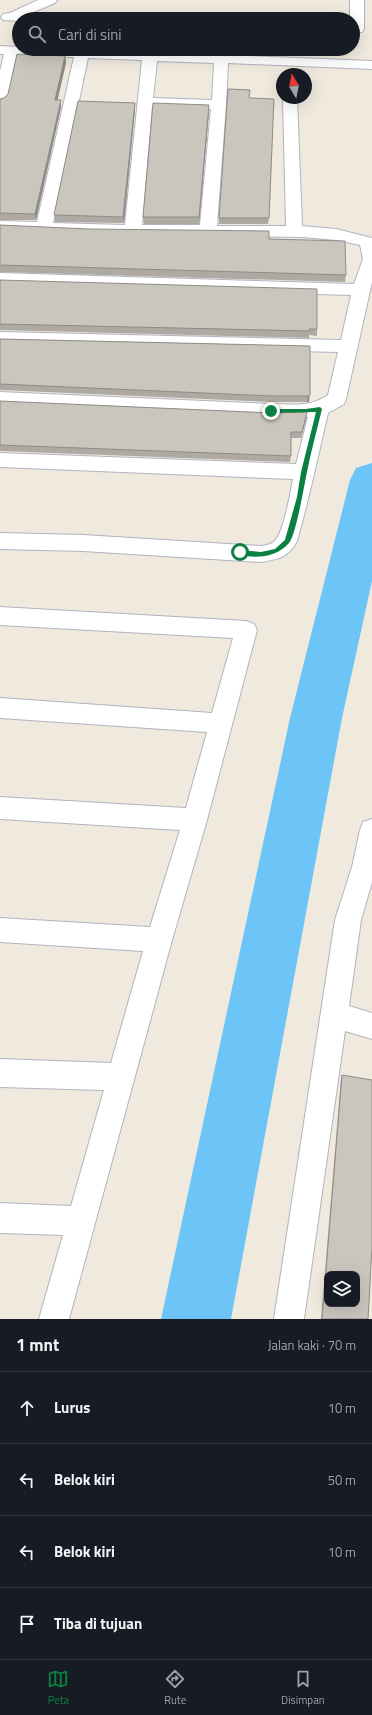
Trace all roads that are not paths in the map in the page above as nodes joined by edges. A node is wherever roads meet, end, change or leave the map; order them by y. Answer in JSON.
{"nodes":[{"id":1,"x":50,"y":0,"type":"edge"},
{"id":2,"x":357,"y":0,"type":"edge"},
{"id":3,"x":19,"y":12,"type":"edge"},
{"id":4,"x":357,"y":12,"type":"edge"},
{"id":5,"x":6,"y":50,"type":"edge"},
{"id":6,"x":82,"y":56,"type":"edge"},
{"id":7,"x":150,"y":56,"type":"joint"},
{"id":8,"x":221,"y":59,"type":"junction"},
{"id":9,"x":372,"y":65,"type":"edge"},
{"id":10,"x":289,"y":68,"type":"edge"},
{"id":11,"x":0,"y":100,"type":"edge"},
{"id":12,"x":146,"y":102,"type":"junction"},
{"id":13,"x":290,"y":104,"type":"edge"},
{"id":14,"x":219,"y":105,"type":"junction"},
{"id":15,"x":0,"y":226,"type":"edge"},
{"id":16,"x":44,"y":228,"type":"junction"},
{"id":17,"x":133,"y":229,"type":"junction"},
{"id":18,"x":208,"y":230,"type":"junction"},
{"id":19,"x":294,"y":232,"type":"junction"},
{"id":20,"x":0,"y":279,"type":"edge"},
{"id":21,"x":361,"y":290,"type":"junction"},
{"id":22,"x":0,"y":338,"type":"edge"},
{"id":23,"x":348,"y":346,"type":"junction"},
{"id":24,"x":0,"y":398,"type":"edge"},
{"id":25,"x":320,"y":409,"type":"junction"},
{"id":26,"x":0,"y":460,"type":"edge"},
{"id":27,"x":304,"y":472,"type":"junction"},
{"id":28,"x":0,"y":541,"type":"edge"},
{"id":29,"x":0,"y":616,"type":"edge"},
{"id":30,"x":0,"y":708,"type":"edge"},
{"id":31,"x":220,"y":723,"type":"junction"},
{"id":32,"x":0,"y":808,"type":"edge"},
{"id":33,"x":195,"y":820,"type":"junction"},
{"id":34,"x":372,"y":830,"type":"edge"},
{"id":35,"x":368,"y":868,"type":"edge"},
{"id":36,"x":0,"y":930,"type":"edge"},
{"id":37,"x":159,"y":940,"type":"junction"},
{"id":38,"x":334,"y":1015,"type":"junction"},
{"id":39,"x":372,"y":1026,"type":"edge"},
{"id":40,"x":0,"y":1073,"type":"edge"},
{"id":41,"x":121,"y":1077,"type":"junction"},
{"id":42,"x":0,"y":1218,"type":"edge"},
{"id":43,"x":81,"y":1221,"type":"junction"},
{"id":44,"x":54,"y":1319,"type":"edge"},
{"id":45,"x":289,"y":1319,"type":"edge"}],
"edges":[{"from":1,"to":3,"type":"street"},
{"from":2,"to":4,"type":"street"},
{"from":5,"to":11,"type":"street"},
{"from":6,"to":16,"type":"street"},
{"from":7,"to":8,"type":"street"},
{"from":7,"to":12,"type":"street"},
{"from":8,"to":10,"type":"street"},
{"from":8,"to":14,"type":"street"},
{"from":9,"to":10,"type":"street"},
{"from":12,"to":14,"type":"street"},
{"from":12,"to":17,"type":"street"},
{"from":13,"to":19,"type":"street"},
{"from":14,"to":18,"type":"street"},
{"from":15,"to":16,"type":"street"},
{"from":16,"to":17,"type":"street"},
{"from":17,"to":18,"type":"street"},
{"from":18,"to":19,"type":"street"},
{"from":19,"to":21,"type":"street"},
{"from":20,"to":21,"type":"street"},
{"from":21,"to":23,"type":"street"},
{"from":22,"to":23,"type":"street"},
{"from":23,"to":25,"type":"street"},
{"from":24,"to":25,"type":"street"},
{"from":25,"to":27,"type":"street"},
{"from":26,"to":27,"type":"street"},
{"from":27,"to":28,"type":"street"},
{"from":29,"to":31,"type":"street"},
{"from":30,"to":31,"type":"street"},
{"from":31,"to":33,"type":"street"},
{"from":32,"to":33,"type":"street"},
{"from":33,"to":37,"type":"street"},
{"from":34,"to":35,"type":"street"},
{"from":35,"to":38,"type":"street"},
{"from":36,"to":37,"type":"street"},
{"from":37,"to":41,"type":"street"},
{"from":38,"to":39,"type":"street"},
{"from":38,"to":45,"type":"street"},
{"from":40,"to":41,"type":"street"},
{"from":41,"to":43,"type":"street"},
{"from":42,"to":43,"type":"street"},
{"from":43,"to":44,"type":"street"}]}
